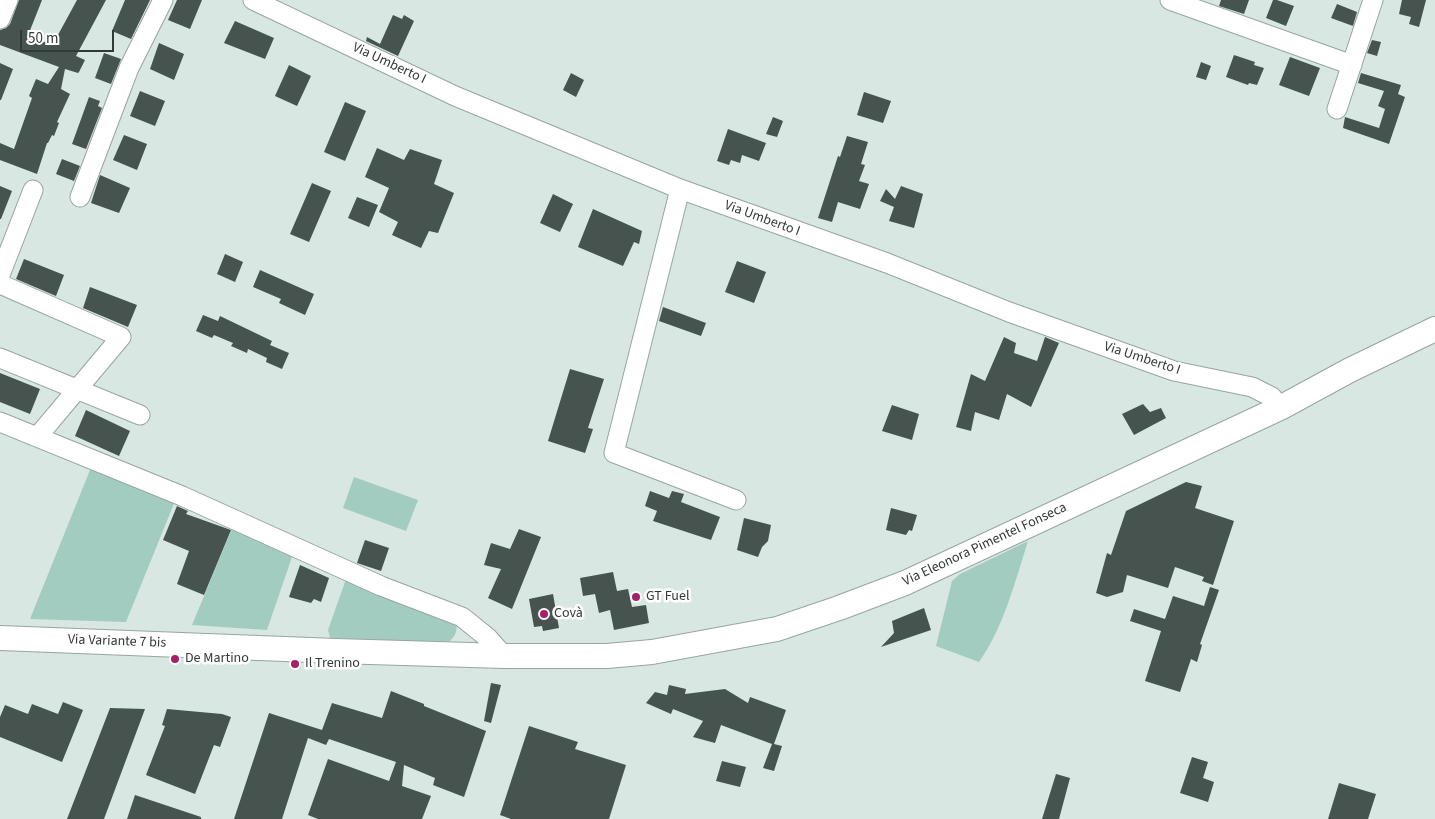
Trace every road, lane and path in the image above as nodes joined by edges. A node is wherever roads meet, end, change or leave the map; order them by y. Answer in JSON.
{"nodes":[{"id":1,"x":8,"y":0,"type":"edge"},
{"id":2,"x":163,"y":0,"type":"edge"},
{"id":3,"x":253,"y":0,"type":"edge"},
{"id":4,"x":1170,"y":0,"type":"edge"},
{"id":5,"x":1373,"y":0,"type":"edge"},
{"id":6,"x":0,"y":20,"type":"edge"},
{"id":7,"x":1352,"y":66,"type":"junction"},
{"id":8,"x":1337,"y":109,"type":"dead end"},
{"id":9,"x":680,"y":189,"type":"junction"},
{"id":10,"x":33,"y":190,"type":"dead end"},
{"id":11,"x":80,"y":197,"type":"dead end"},
{"id":12,"x":0,"y":275,"type":"edge"},
{"id":13,"x":0,"y":284,"type":"edge"},
{"id":14,"x":1435,"y":329,"type":"edge"},
{"id":15,"x":0,"y":358,"type":"edge"},
{"id":16,"x":78,"y":390,"type":"junction"},
{"id":17,"x":1280,"y":408,"type":"junction"},
{"id":18,"x":140,"y":415,"type":"dead end"},
{"id":19,"x":0,"y":422,"type":"edge"},
{"id":20,"x":38,"y":436,"type":"junction"},
{"id":21,"x":736,"y":500,"type":"dead end"},
{"id":22,"x":0,"y":638,"type":"edge"},
{"id":23,"x":504,"y":656,"type":"junction"}],
"edges":[{"from":1,"to":6,"type":"street"},
{"from":2,"to":11,"type":"street"},
{"from":3,"to":9,"type":"street","name":"Via Umberto I"},
{"from":4,"to":7,"type":"street"},
{"from":5,"to":7,"type":"street"},
{"from":7,"to":8,"type":"street"},
{"from":9,"to":17,"type":"street","name":"Via Umberto I"},
{"from":9,"to":21,"type":"street"},
{"from":10,"to":12,"type":"street"},
{"from":13,"to":16,"type":"street"},
{"from":14,"to":17,"type":"main road","name":"Via Eleonora Pimentel Fonseca"},
{"from":15,"to":16,"type":"street"},
{"from":16,"to":18,"type":"street"},
{"from":16,"to":20,"type":"street"},
{"from":17,"to":23,"type":"main road","name":"Via Eleonora Pimentel Fonseca"},
{"from":19,"to":20,"type":"street"},
{"from":20,"to":23,"type":"street"},
{"from":22,"to":23,"type":"main road","name":"Via Variante 7 bis"}]}
